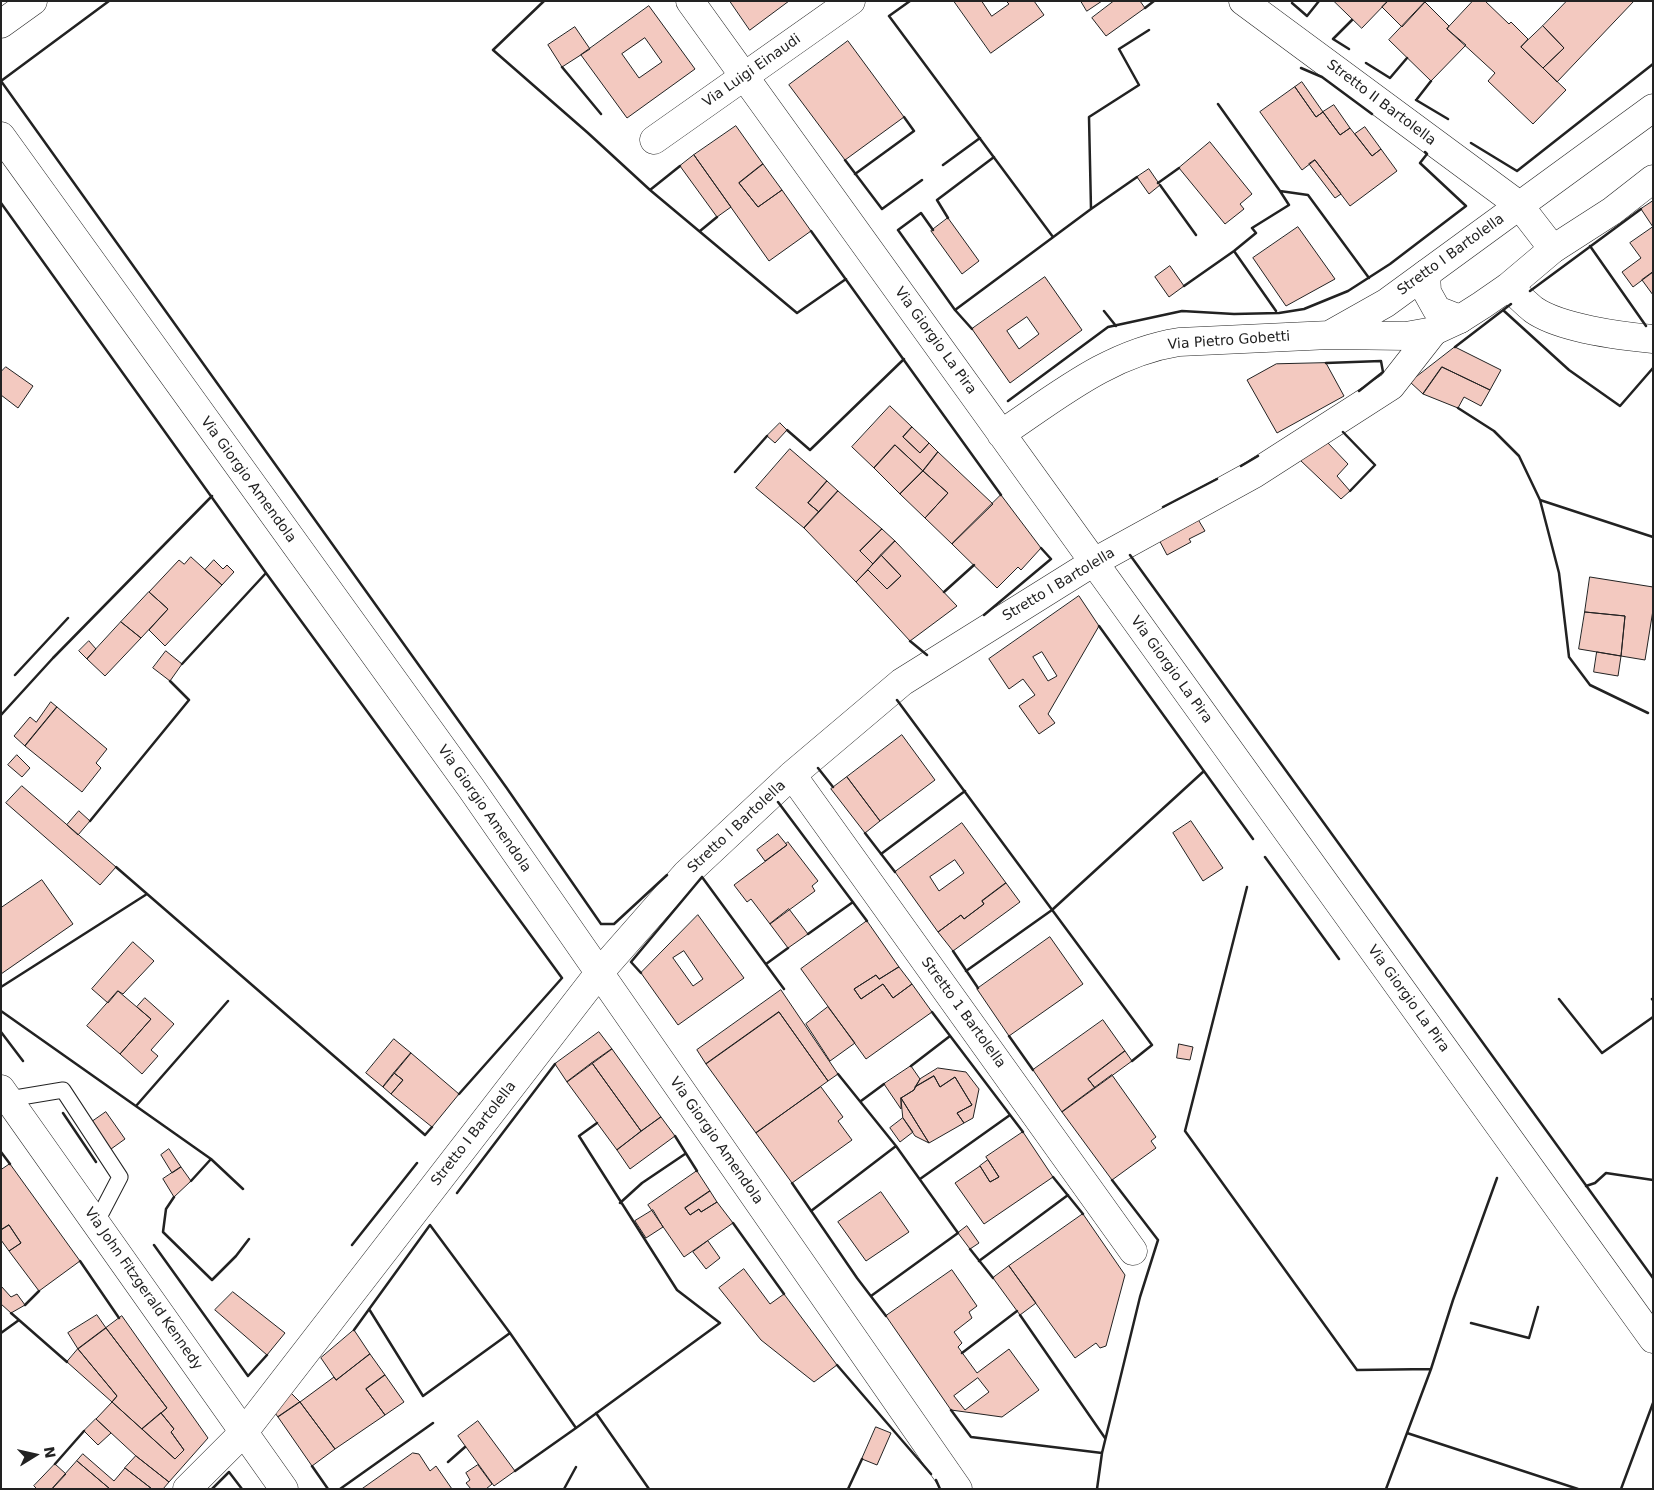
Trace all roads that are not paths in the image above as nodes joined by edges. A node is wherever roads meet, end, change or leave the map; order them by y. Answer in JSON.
{"nodes":[{"id":1,"x":33,"y":1,"type":"edge"},
{"id":2,"x":690,"y":1,"type":"edge"},
{"id":3,"x":850,"y":1,"type":"edge"},
{"id":4,"x":1243,"y":1,"type":"edge"},
{"id":5,"x":1,"y":24,"type":"edge"},
{"id":6,"x":744,"y":77,"type":"junction"},
{"id":7,"x":1653,"y":108,"type":"edge"},
{"id":8,"x":1,"y":136,"type":"edge"},
{"id":9,"x":654,"y":140,"type":"dead end"},
{"id":10,"x":1653,"y":179,"type":"edge"},
{"id":11,"x":1519,"y":205,"type":"junction"},
{"id":12,"x":1553,"y":250,"type":"junction"},
{"id":13,"x":1426,"y":274,"type":"junction"},
{"id":14,"x":1508,"y":287,"type":"junction"},
{"id":15,"x":1460,"y":319,"type":"junction"},
{"id":16,"x":1434,"y":331,"type":"junction"},
{"id":17,"x":1330,"y":335,"type":"junction"},
{"id":18,"x":1653,"y":339,"type":"edge"},
{"id":19,"x":1002,"y":434,"type":"junction"},
{"id":20,"x":1094,"y":562,"type":"junction"},
{"id":21,"x":792,"y":775,"type":"junction"},
{"id":22,"x":599,"y":973,"type":"junction"},
{"id":23,"x":5,"y":1094,"type":"edge"},
{"id":24,"x":96,"y":1224,"type":"junction"},
{"id":25,"x":1133,"y":1251,"type":"dead end"},
{"id":26,"x":1653,"y":1339,"type":"edge"},
{"id":27,"x":244,"y":1432,"type":"junction"},
{"id":28,"x":187,"y":1489,"type":"edge"},
{"id":29,"x":284,"y":1489,"type":"edge"},
{"id":30,"x":958,"y":1489,"type":"edge"}],
"edges":[{"from":1,"to":5,"type":"street"},
{"from":2,"to":6,"type":"street","name":"Via Giorgio La Pira"},
{"from":3,"to":6,"type":"street","name":"Via Luigi Einaudi"},
{"from":4,"to":11,"type":"street","name":"Stretto II Bartolella"},
{"from":6,"to":9,"type":"street","name":"Via Luigi Einaudi"},
{"from":6,"to":19,"type":"street","name":"Via Giorgio La Pira"},
{"from":7,"to":11,"type":"street","name":"Stretto I Bartolella"},
{"from":8,"to":22,"type":"street","name":"Via Giorgio Amendola"},
{"from":10,"to":12,"type":"street","name":"Stretto I Bartolella"},
{"from":11,"to":12,"type":"street","name":"Stretto II Bartolella"},
{"from":11,"to":13,"type":"street","name":"Stretto I Bartolella"},
{"from":12,"to":14,"type":"street","name":"Stretto I Bartolella"},
{"from":13,"to":15,"type":"street"},
{"from":13,"to":17,"type":"street","name":"Stretto I Bartolella"},
{"from":14,"to":15,"type":"street","name":"Stretto I Bartolella"},
{"from":14,"to":18,"type":"street"},
{"from":15,"to":16,"type":"street","name":"Stretto I Bartolella"},
{"from":16,"to":17,"type":"street","name":"Stretto I Bartolella"},
{"from":16,"to":20,"type":"street","name":"Stretto I Bartolella"},
{"from":17,"to":19,"type":"street","name":"Via Pietro Gobetti"},
{"from":19,"to":20,"type":"street","name":"Via Giorgio La Pira"},
{"from":20,"to":21,"type":"street","name":"Stretto I Bartolella"},
{"from":20,"to":26,"type":"street","name":"Via Giorgio La Pira"},
{"from":21,"to":22,"type":"street","name":"Stretto I Bartolella"},
{"from":21,"to":25,"type":"street","name":"Stretto 1 Bartolella"},
{"from":22,"to":27,"type":"street","name":"Stretto I Bartolella"},
{"from":22,"to":30,"type":"street","name":"Via Giorgio Amendola"},
{"from":23,"to":24,"type":"street","name":"Via John Fitzgerald Kennedy"},
{"from":23,"to":24,"type":"lane"},
{"from":24,"to":27,"type":"street","name":"Via John Fitzgerald Kennedy"},
{"from":27,"to":28,"type":"street","name":"Stretto I Bartolella"},
{"from":27,"to":29,"type":"street","name":"Via John Fitzgerald Kennedy"}]}
